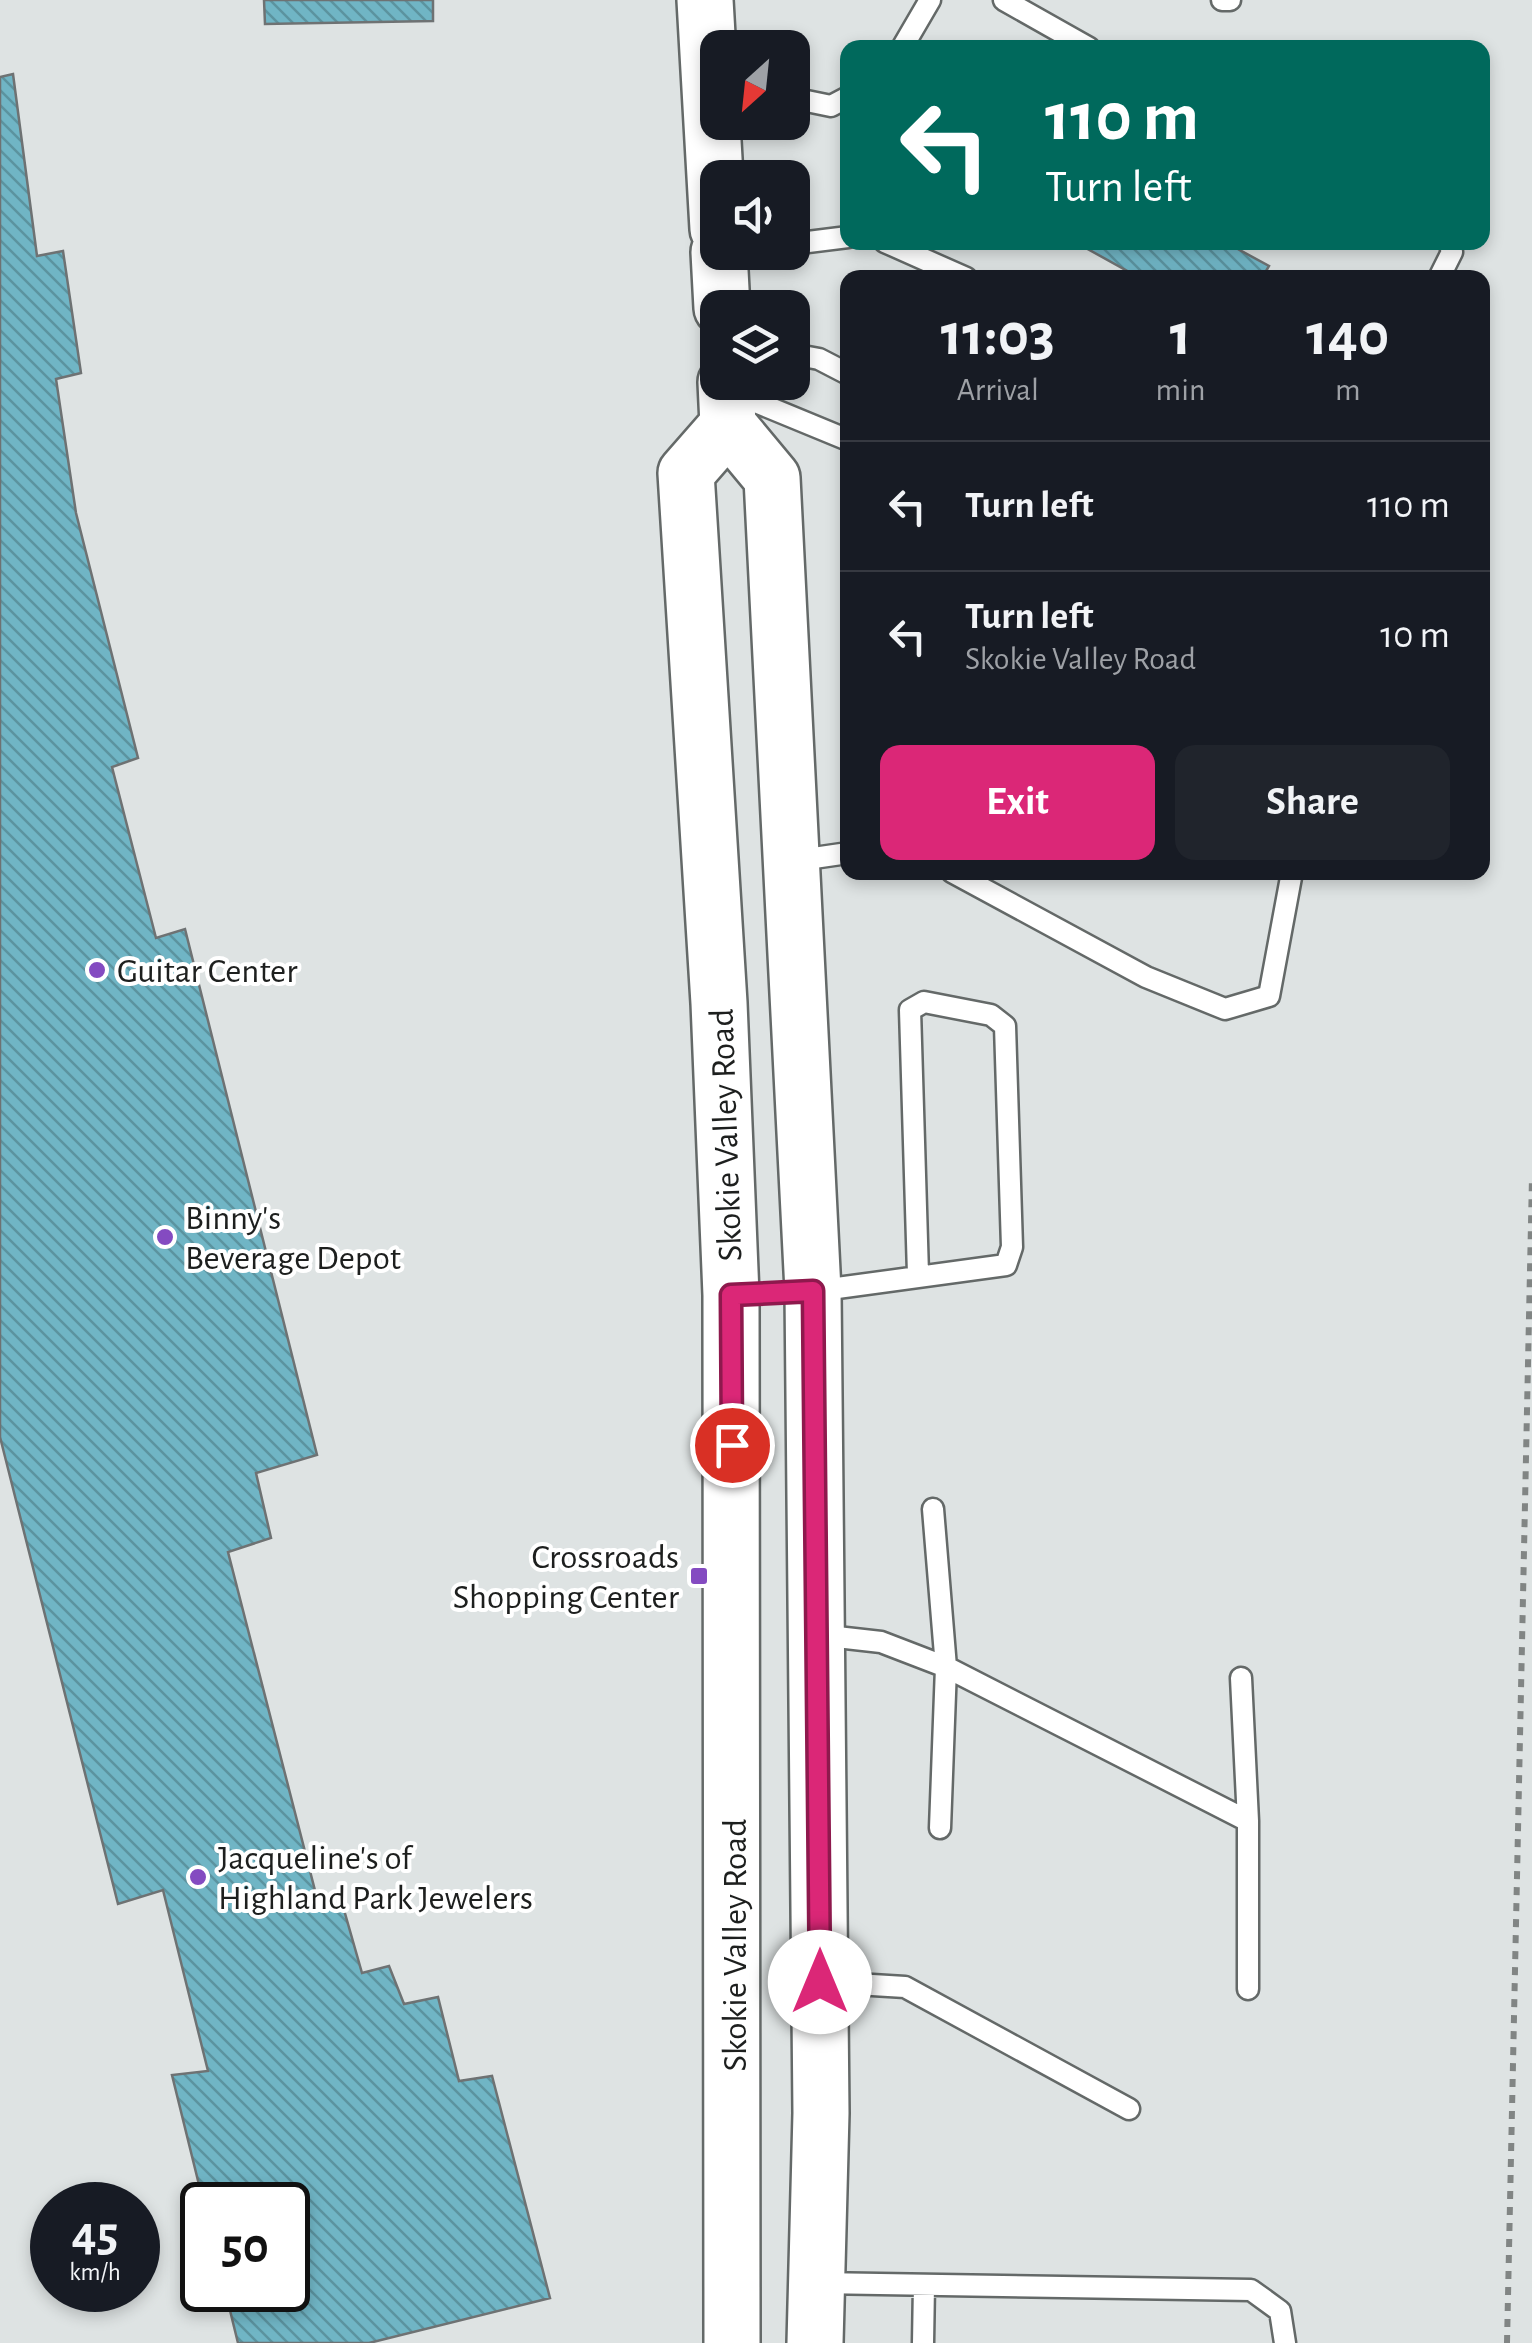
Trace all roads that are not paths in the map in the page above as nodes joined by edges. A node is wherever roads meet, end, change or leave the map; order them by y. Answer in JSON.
{"nodes":[{"id":1,"x":705,"y":0,"type":"edge"},
{"id":2,"x":930,"y":0,"type":"edge"},
{"id":3,"x":1004,"y":0,"type":"edge"},
{"id":4,"x":1222,"y":0,"type":"edge"},
{"id":5,"x":1230,"y":0,"type":"edge"},
{"id":6,"x":708,"y":30,"type":"edge"},
{"id":7,"x":907,"y":40,"type":"edge"},
{"id":8,"x":1075,"y":40,"type":"edge"},
{"id":9,"x":810,"y":101,"type":"edge"},
{"id":10,"x":840,"y":105,"type":"edge"},
{"id":11,"x":840,"y":238,"type":"edge"},
{"id":12,"x":810,"y":242,"type":"edge"},
{"id":13,"x":903,"y":250,"type":"edge"},
{"id":14,"x":948,"y":270,"type":"edge"},
{"id":15,"x":810,"y":357,"type":"edge"},
{"id":16,"x":840,"y":370,"type":"edge"},
{"id":17,"x":726,"y":400,"type":"edge"},
{"id":18,"x":728,"y":400,"type":"edge"},
{"id":19,"x":730,"y":400,"type":"edge"},
{"id":20,"x":840,"y":437,"type":"edge"},
{"id":21,"x":840,"y":855,"type":"edge"},
{"id":22,"x":791,"y":861,"type":"junction"},
{"id":23,"x":967,"y":880,"type":"edge"},
{"id":24,"x":1291,"y":880,"type":"edge"},
{"id":25,"x":918,"y":1274,"type":"junction"},
{"id":26,"x":813,"y":1291,"type":"junction"},
{"id":27,"x":731,"y":1295,"type":"junction"},
{"id":28,"x":933,"y":1509,"type":"dead end"},
{"id":29,"x":734,"y":1632,"type":"junction"},
{"id":30,"x":817,"y":1634,"type":"junction"},
{"id":31,"x":946,"y":1667,"type":"junction"},
{"id":32,"x":1241,"y":1678,"type":"dead end"},
{"id":33,"x":1248,"y":1820,"type":"junction"},
{"id":34,"x":940,"y":1828,"type":"dead end"},
{"id":35,"x":820,"y":1982,"type":"junction"},
{"id":36,"x":1248,"y":1989,"type":"dead end"},
{"id":37,"x":1129,"y":2109,"type":"dead end"},
{"id":38,"x":816,"y":2283,"type":"junction"},
{"id":39,"x":924,"y":2285,"type":"junction"},
{"id":40,"x":732,"y":2343,"type":"edge"},
{"id":41,"x":815,"y":2343,"type":"edge"},
{"id":42,"x":923,"y":2343,"type":"edge"},
{"id":43,"x":1285,"y":2343,"type":"edge"}],
"edges":[{"from":1,"to":6,"type":"main road"},
{"from":2,"to":7,"type":"lane"},
{"from":3,"to":8,"type":"lane"},
{"from":4,"to":5,"type":"lane"},
{"from":9,"to":10,"type":"lane"},
{"from":11,"to":12,"type":"lane"},
{"from":13,"to":14,"type":"lane"},
{"from":15,"to":16,"type":"lane"},
{"from":17,"to":27,"type":"main road","name":"Skokie Valley Road"},
{"from":18,"to":22,"type":"main road"},
{"from":19,"to":20,"type":"lane"},
{"from":21,"to":22,"type":"lane"},
{"from":22,"to":26,"type":"main road"},
{"from":23,"to":24,"type":"lane"},
{"from":25,"to":25,"type":"lane"},
{"from":25,"to":26,"type":"lane"},
{"from":26,"to":27,"type":"main road"},
{"from":26,"to":30,"type":"main road"},
{"from":27,"to":29,"type":"main road","name":"Skokie Valley Road"},
{"from":28,"to":31,"type":"lane"},
{"from":29,"to":30,"type":"main road"},
{"from":29,"to":40,"type":"main road","name":"Skokie Valley Road"},
{"from":30,"to":31,"type":"lane"},
{"from":30,"to":35,"type":"main road"},
{"from":31,"to":33,"type":"lane"},
{"from":31,"to":34,"type":"lane"},
{"from":32,"to":33,"type":"lane"},
{"from":33,"to":36,"type":"lane"},
{"from":35,"to":37,"type":"lane"},
{"from":35,"to":38,"type":"main road"},
{"from":38,"to":39,"type":"lane"},
{"from":38,"to":41,"type":"main road"},
{"from":39,"to":42,"type":"lane"},
{"from":39,"to":43,"type":"lane"}]}
